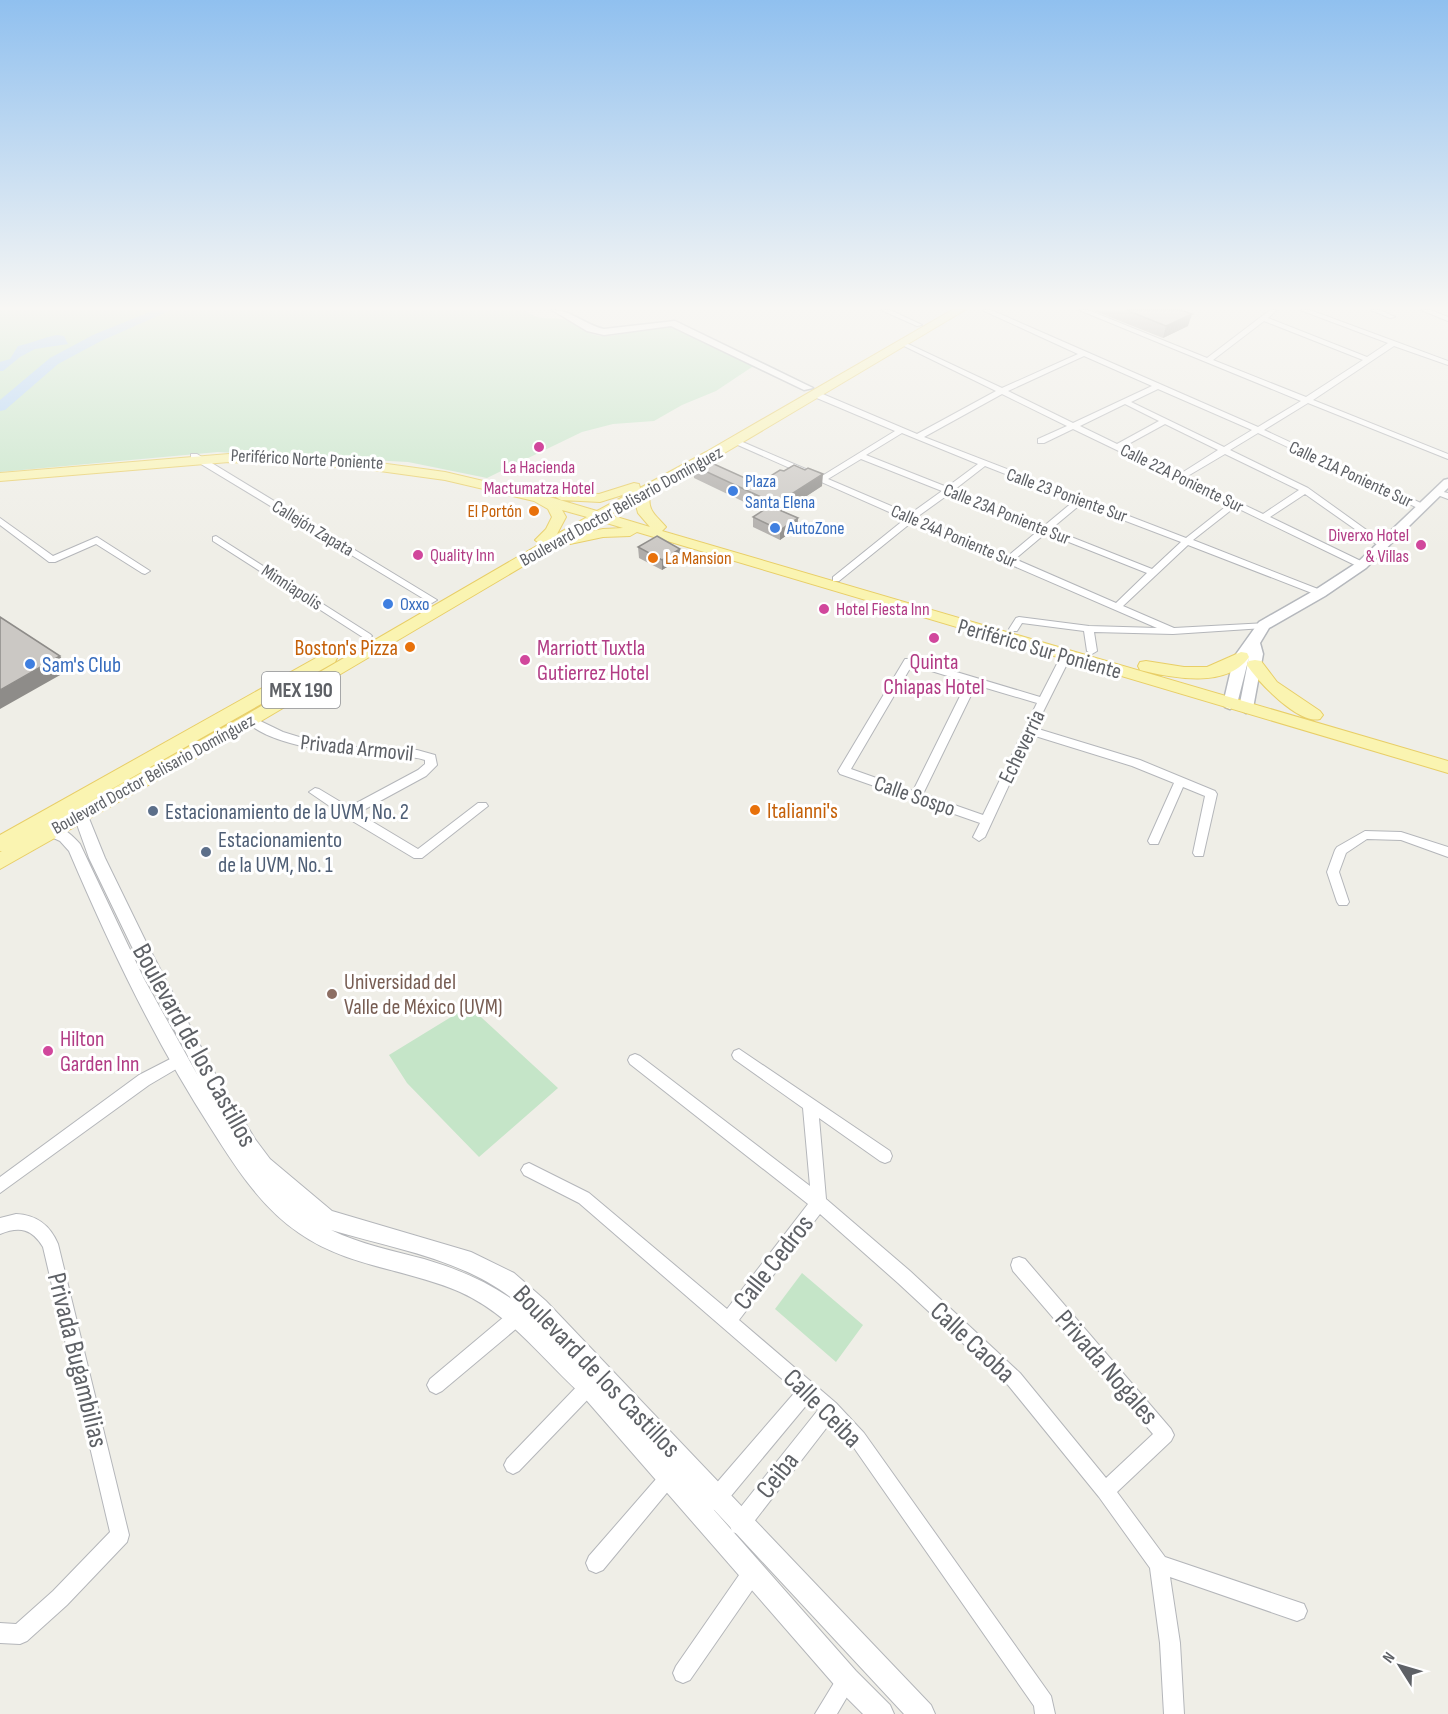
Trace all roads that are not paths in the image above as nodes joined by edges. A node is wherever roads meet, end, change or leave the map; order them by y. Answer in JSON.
{"nodes":[{"id":1,"x":1149,"y":390,"type":"edge"},
{"id":2,"x":1167,"y":390,"type":"edge"},
{"id":3,"x":1279,"y":390,"type":"edge"},
{"id":4,"x":1323,"y":390,"type":"edge"},
{"id":5,"x":811,"y":391,"type":"junction"},
{"id":6,"x":1002,"y":391,"type":"joint"},
{"id":7,"x":1124,"y":401,"type":"junction"},
{"id":8,"x":1306,"y":401,"type":"junction"},
{"id":9,"x":1165,"y":421,"type":"junction"},
{"id":10,"x":1074,"y":425,"type":"junction"},
{"id":11,"x":1258,"y":430,"type":"junction"},
{"id":12,"x":900,"y":431,"type":"junction"},
{"id":13,"x":916,"y":437,"type":"junction"},
{"id":14,"x":1041,"y":441,"type":"dead end"},
{"id":15,"x":735,"y":442,"type":"junction"},
{"id":16,"x":1118,"y":446,"type":"junction"},
{"id":17,"x":1226,"y":450,"type":"junction"},
{"id":18,"x":861,"y":456,"type":"junction"},
{"id":19,"x":1448,"y":457,"type":"edge"},
{"id":20,"x":196,"y":458,"type":"junction"},
{"id":21,"x":982,"y":464,"type":"junction"},
{"id":22,"x":0,"y":476,"type":"edge"},
{"id":23,"x":1180,"y":477,"type":"junction"},
{"id":24,"x":823,"y":479,"type":"junction"},
{"id":25,"x":1448,"y":482,"type":"edge"},
{"id":26,"x":643,"y":488,"type":"junction"},
{"id":27,"x":947,"y":490,"type":"junction"},
{"id":28,"x":1305,"y":490,"type":"junction"},
{"id":29,"x":1443,"y":494,"type":"edge"},
{"id":30,"x":556,"y":496,"type":"junction"},
{"id":31,"x":538,"y":498,"type":"junction"},
{"id":32,"x":1080,"y":500,"type":"junction"},
{"id":33,"x":1234,"y":504,"type":"junction"},
{"id":34,"x":1422,"y":507,"type":"junction"},
{"id":35,"x":599,"y":512,"type":"junction"},
{"id":36,"x":911,"y":518,"type":"junction"},
{"id":37,"x":1263,"y":518,"type":"junction"},
{"id":38,"x":0,"y":521,"type":"edge"},
{"id":39,"x":1046,"y":529,"type":"junction"},
{"id":40,"x":659,"y":531,"type":"junction"},
{"id":41,"x":216,"y":538,"type":"dead end"},
{"id":42,"x":1188,"y":540,"type":"junction"},
{"id":43,"x":545,"y":543,"type":"junction"},
{"id":44,"x":1382,"y":544,"type":"junction"},
{"id":45,"x":1010,"y":560,"type":"junction"},
{"id":46,"x":1362,"y":565,"type":"junction"},
{"id":47,"x":145,"y":572,"type":"dead end"},
{"id":48,"x":1152,"y":572,"type":"junction"},
{"id":49,"x":806,"y":574,"type":"junction"},
{"id":50,"x":836,"y":579,"type":"junction"},
{"id":51,"x":855,"y":589,"type":"junction"},
{"id":52,"x":1320,"y":593,"type":"junction"},
{"id":53,"x":432,"y":600,"type":"junction"},
{"id":54,"x":1118,"y":606,"type":"junction"},
{"id":55,"x":1264,"y":625,"type":"junction"},
{"id":56,"x":1014,"y":629,"type":"junction"},
{"id":57,"x":1089,"y":629,"type":"junction"},
{"id":58,"x":1173,"y":631,"type":"junction"},
{"id":59,"x":367,"y":636,"type":"junction"},
{"id":60,"x":1092,"y":651,"type":"junction"},
{"id":61,"x":1066,"y":656,"type":"junction"},
{"id":62,"x":1248,"y":661,"type":"junction"},
{"id":63,"x":1146,"y":666,"type":"junction"},
{"id":64,"x":973,"y":681,"type":"junction"},
{"id":65,"x":1232,"y":698,"type":"junction"},
{"id":66,"x":1043,"y":701,"type":"junction"},
{"id":67,"x":1248,"y":702,"type":"junction"},
{"id":68,"x":1314,"y":715,"type":"junction"},
{"id":69,"x":250,"y":720,"type":"junction"},
{"id":70,"x":1029,"y":730,"type":"junction"},
{"id":71,"x":1448,"y":753,"type":"edge"},
{"id":72,"x":1448,"y":767,"type":"edge"},
{"id":73,"x":1181,"y":780,"type":"junction"},
{"id":74,"x":315,"y":792,"type":"dead end"},
{"id":75,"x":917,"y":795,"type":"junction"},
{"id":76,"x":482,"y":806,"type":"dead end"},
{"id":77,"x":348,"y":813,"type":"junction"},
{"id":78,"x":81,"y":816,"type":"junction"},
{"id":79,"x":985,"y":820,"type":"junction"},
{"id":80,"x":52,"y":831,"type":"junction"},
{"id":81,"x":979,"y":837,"type":"dead end"},
{"id":82,"x":1154,"y":841,"type":"dead end"},
{"id":83,"x":0,"y":844,"type":"edge"},
{"id":84,"x":1448,"y":852,"type":"edge"},
{"id":85,"x":1199,"y":853,"type":"dead end"},
{"id":86,"x":0,"y":861,"type":"edge"},
{"id":87,"x":1343,"y":903,"type":"dead end"},
{"id":88,"x":149,"y":986,"type":"junction"},
{"id":89,"x":739,"y":1055,"type":"dead end"},
{"id":90,"x":635,"y":1060,"type":"dead end"},
{"id":91,"x":178,"y":1061,"type":"junction"},
{"id":92,"x":810,"y":1104,"type":"junction"},
{"id":93,"x":885,"y":1156,"type":"dead end"},
{"id":94,"x":529,"y":1170,"type":"dead end"},
{"id":95,"x":0,"y":1186,"type":"edge"},
{"id":96,"x":819,"y":1203,"type":"junction"},
{"id":97,"x":0,"y":1226,"type":"edge"},
{"id":98,"x":1019,"y":1265,"type":"dead end"},
{"id":99,"x":518,"y":1317,"type":"junction"},
{"id":100,"x":728,"y":1321,"type":"junction"},
{"id":101,"x":548,"y":1332,"type":"junction"},
{"id":102,"x":436,"y":1385,"type":"dead end"},
{"id":103,"x":589,"y":1386,"type":"junction"},
{"id":104,"x":808,"y":1390,"type":"junction"},
{"id":105,"x":830,"y":1409,"type":"junction"},
{"id":106,"x":513,"y":1466,"type":"dead end"},
{"id":107,"x":669,"y":1478,"type":"junction"},
{"id":108,"x":1105,"y":1491,"type":"junction"},
{"id":109,"x":718,"y":1496,"type":"junction"},
{"id":110,"x":702,"y":1517,"type":"junction"},
{"id":111,"x":741,"y":1521,"type":"junction"},
{"id":112,"x":727,"y":1544,"type":"junction"},
{"id":113,"x":596,"y":1563,"type":"dead end"},
{"id":114,"x":1159,"y":1564,"type":"junction"},
{"id":115,"x":753,"y":1572,"type":"junction"},
{"id":116,"x":1297,"y":1611,"type":"dead end"},
{"id":117,"x":0,"y":1633,"type":"edge"},
{"id":118,"x":683,"y":1673,"type":"dead end"},
{"id":119,"x":847,"y":1680,"type":"junction"},
{"id":120,"x":825,"y":1714,"type":"edge"},
{"id":121,"x":881,"y":1714,"type":"edge"},
{"id":122,"x":922,"y":1714,"type":"edge"},
{"id":123,"x":1045,"y":1714,"type":"edge"},
{"id":124,"x":1174,"y":1714,"type":"edge"}],
"edges":[{"from":1,"to":7,"type":"street"},
{"from":2,"to":11,"type":"street","name":"Calle 21A Poniente Sur"},
{"from":3,"to":8,"type":"street"},
{"from":4,"to":8,"type":"street"},
{"from":5,"to":12,"type":"street","name":"Calle 23 Poniente Sur"},
{"from":5,"to":15,"type":"main road","name":"Boulevard Doctor Belisario Domínguez","number":"MEX 190"},
{"from":5,"to":26,"type":"main road","name":"Boulevard Doctor Belisario Domínguez","number":"MEX 190"},
{"from":6,"to":10,"type":"street","name":"Calle 22A Poniente Sur"},
{"from":6,"to":13,"type":"street"},
{"from":7,"to":9,"type":"street"},
{"from":7,"to":10,"type":"street"},
{"from":8,"to":11,"type":"street"},
{"from":8,"to":19,"type":"street"},
{"from":9,"to":16,"type":"street"},
{"from":9,"to":17,"type":"street"},
{"from":10,"to":14,"type":"street"},
{"from":10,"to":16,"type":"street","name":"Calle 22A Poniente Sur"},
{"from":11,"to":17,"type":"street"},
{"from":11,"to":34,"type":"street","name":"Calle 21A Poniente Sur"},
{"from":12,"to":13,"type":"street","name":"Calle 23 Poniente Sur"},
{"from":12,"to":18,"type":"street"},
{"from":13,"to":21,"type":"street","name":"Calle 23 Poniente Sur"},
{"from":15,"to":24,"type":"street","name":"Calle 24A Poniente Sur"},
{"from":15,"to":26,"type":"main road","name":"Boulevard Doctor Belisario Domínguez","number":"MEX 190"},
{"from":16,"to":23,"type":"street","name":"Calle 22A Poniente Sur"},
{"from":17,"to":23,"type":"street"},
{"from":17,"to":28,"type":"street"},
{"from":18,"to":24,"type":"street"},
{"from":18,"to":27,"type":"street","name":"Calle 23A Poniente Sur"},
{"from":20,"to":22,"type":"main road","name":"Periférico Norte Poniente"},
{"from":20,"to":30,"type":"main road","name":"Periférico Norte Poniente"},
{"from":20,"to":31,"type":"main road","name":"Periférico Norte Poniente"},
{"from":20,"to":53,"type":"street","name":"Callejón Zapata"},
{"from":21,"to":27,"type":"street"},
{"from":21,"to":32,"type":"street","name":"Calle 23 Poniente Sur"},
{"from":23,"to":33,"type":"street","name":"Calle 22A Poniente Sur"},
{"from":24,"to":36,"type":"street","name":"Calle 24A Poniente Sur"},
{"from":25,"to":29,"type":"main road"},
{"from":26,"to":30,"type":"main road"},
{"from":26,"to":35,"type":"main road","name":"Boulevard Doctor Belisario Domínguez","number":"MEX 190"},
{"from":26,"to":40,"type":"main road"},
{"from":27,"to":36,"type":"street"},
{"from":27,"to":39,"type":"street","name":"Calle 23A Poniente Sur"},
{"from":28,"to":37,"type":"street"},
{"from":28,"to":44,"type":"street"},
{"from":29,"to":34,"type":"main road"},
{"from":30,"to":35,"type":"main road","name":"Periférico Norte Poniente"},
{"from":31,"to":35,"type":"main road","name":"Periférico Norte Poniente"},
{"from":31,"to":43,"type":"main road"},
{"from":32,"to":39,"type":"street"},
{"from":32,"to":42,"type":"street","name":"Calle 23 Poniente Sur"},
{"from":33,"to":37,"type":"street","name":"Calle 22A Poniente Sur"},
{"from":33,"to":42,"type":"street"},
{"from":34,"to":44,"type":"main road"},
{"from":35,"to":40,"type":"main road","name":"Periférico Sur Poniente"},
{"from":35,"to":43,"type":"main road","name":"Boulevard Doctor Belisario Domínguez","number":"MEX 190"},
{"from":36,"to":45,"type":"street","name":"Calle 24A Poniente Sur"},
{"from":36,"to":50,"type":"street"},
{"from":37,"to":46,"type":"street","name":"Calle 22A Poniente Sur"},
{"from":38,"to":47,"type":"street"},
{"from":39,"to":45,"type":"street"},
{"from":39,"to":48,"type":"street","name":"Calle 23A Poniente Sur"},
{"from":40,"to":43,"type":"main road"},
{"from":40,"to":49,"type":"main road","name":"Periférico Sur Poniente"},
{"from":41,"to":59,"type":"street","name":"Minniapolis"},
{"from":42,"to":48,"type":"street"},
{"from":42,"to":52,"type":"street","name":"Calle 23 Poniente Sur"},
{"from":43,"to":53,"type":"main road","name":"Boulevard Doctor Belisario Domínguez","number":"MEX 190"},
{"from":43,"to":69,"type":"main road","name":"Boulevard Doctor Belisario Domínguez","number":"MEX 190"},
{"from":44,"to":46,"type":"main road"},
{"from":45,"to":54,"type":"street","name":"Calle 24A Poniente Sur"},
{"from":46,"to":52,"type":"main road"},
{"from":48,"to":54,"type":"street"},
{"from":49,"to":50,"type":"main road","name":"Periférico Sur Poniente"},
{"from":49,"to":51,"type":"main road","name":"Periférico Sur Poniente"},
{"from":50,"to":51,"type":"main road","name":"Periférico Sur Poniente"},
{"from":51,"to":56,"type":"main road","name":"Periférico Sur Poniente"},
{"from":51,"to":61,"type":"main road","name":"Periférico Sur Poniente"},
{"from":52,"to":55,"type":"main road"},
{"from":53,"to":59,"type":"main road","name":"Boulevard Doctor Belisario Domínguez","number":"MEX 190"},
{"from":54,"to":58,"type":"street","name":"Calle 24A Poniente Sur"},
{"from":55,"to":58,"type":"street"},
{"from":55,"to":62,"type":"main road"},
{"from":56,"to":57,"type":"street"},
{"from":56,"to":60,"type":"main road","name":"Periférico Sur Poniente"},
{"from":57,"to":58,"type":"street"},
{"from":57,"to":60,"type":"street"},
{"from":59,"to":83,"type":"main road","name":"Boulevard Doctor Belisario Domínguez","number":"MEX 190"},
{"from":60,"to":63,"type":"main road","name":"Periférico Sur Poniente"},
{"from":61,"to":65,"type":"main road","name":"Periférico Sur Poniente"},
{"from":61,"to":66,"type":"street","name":"Echeverria"},
{"from":62,"to":63,"type":"main road"},
{"from":62,"to":65,"type":"main road"},
{"from":62,"to":67,"type":"main road"},
{"from":62,"to":68,"type":"main road"},
{"from":63,"to":65,"type":"main road","name":"Periférico Sur Poniente"},
{"from":64,"to":66,"type":"street"},
{"from":64,"to":75,"type":"street"},
{"from":64,"to":75,"type":"street","name":"Calle Sospo"},
{"from":65,"to":67,"type":"main road","name":"Periférico Sur Poniente"},
{"from":66,"to":70,"type":"street","name":"Echeverria"},
{"from":67,"to":68,"type":"main road","name":"Periférico Sur Poniente"},
{"from":67,"to":72,"type":"main road","name":"Periférico Sur Poniente"},
{"from":68,"to":71,"type":"main road","name":"Periférico Sur Poniente"},
{"from":69,"to":77,"type":"street","name":"Privada Armovil"},
{"from":69,"to":78,"type":"main road","name":"Boulevard Doctor Belisario Domínguez","number":"MEX 190"},
{"from":70,"to":73,"type":"street"},
{"from":70,"to":79,"type":"street","name":"Echeverria"},
{"from":73,"to":82,"type":"street"},
{"from":73,"to":85,"type":"street"},
{"from":74,"to":77,"type":"street"},
{"from":75,"to":79,"type":"street","name":"Calle Sospo"},
{"from":76,"to":77,"type":"street"},
{"from":78,"to":80,"type":"main road","name":"Boulevard Doctor Belisario Domínguez","number":"MEX 190"},
{"from":78,"to":88,"type":"street","name":"Boulevard de los Castillos"},
{"from":79,"to":81,"type":"street","name":"Echeverria"},
{"from":80,"to":86,"type":"main road","name":"Boulevard Doctor Belisario Domínguez","number":"MEX 190"},
{"from":80,"to":88,"type":"street","name":"Boulevard de los Castillos"},
{"from":84,"to":87,"type":"street"},
{"from":88,"to":91,"type":"street","name":"Boulevard de los Castillos"},
{"from":88,"to":101,"type":"street","name":"Boulevard de los Castillos"},
{"from":89,"to":92,"type":"street"},
{"from":90,"to":96,"type":"street","name":"Calle Caoba"},
{"from":91,"to":95,"type":"street"},
{"from":91,"to":99,"type":"street","name":"Boulevard de los Castillos"},
{"from":92,"to":93,"type":"street"},
{"from":92,"to":96,"type":"street"},
{"from":94,"to":100,"type":"street","name":"Calle Ceiba"},
{"from":96,"to":100,"type":"street","name":"Calle Cedros"},
{"from":96,"to":108,"type":"street","name":"Calle Caoba"},
{"from":97,"to":117,"type":"street","name":"Privada Bugambilias"},
{"from":98,"to":108,"type":"street","name":"Privada Nogales"},
{"from":99,"to":101,"type":"street","name":"Boulevard de los Castillos"},
{"from":99,"to":102,"type":"street"},
{"from":100,"to":104,"type":"street","name":"Calle Ceiba"},
{"from":101,"to":103,"type":"street","name":"Boulevard de los Castillos"},
{"from":101,"to":109,"type":"street","name":"Boulevard de los Castillos"},
{"from":103,"to":106,"type":"street"},
{"from":103,"to":107,"type":"street","name":"Boulevard de los Castillos"},
{"from":104,"to":105,"type":"street","name":"Calle Ceiba"},
{"from":104,"to":109,"type":"street"},
{"from":105,"to":111,"type":"street","name":"Ceiba"},
{"from":105,"to":123,"type":"street","name":"Calle Ceiba"},
{"from":107,"to":110,"type":"street","name":"Boulevard de los Castillos"},
{"from":107,"to":113,"type":"street"},
{"from":108,"to":114,"type":"street","name":"Calle Caoba"},
{"from":109,"to":110,"type":"street"},
{"from":109,"to":111,"type":"street","name":"Boulevard de los Castillos"},
{"from":110,"to":112,"type":"street","name":"Boulevard de los Castillos"},
{"from":111,"to":112,"type":"street","name":"Ceiba"},
{"from":111,"to":122,"type":"street","name":"Boulevard de los Castillos"},
{"from":112,"to":115,"type":"street","name":"Boulevard de los Castillos"},
{"from":114,"to":116,"type":"street"},
{"from":114,"to":124,"type":"street","name":"Calle Caoba"},
{"from":115,"to":118,"type":"street"},
{"from":115,"to":119,"type":"street","name":"Boulevard de los Castillos"},
{"from":119,"to":120,"type":"street"},
{"from":119,"to":121,"type":"street","name":"Boulevard de los Castillos"}]}
